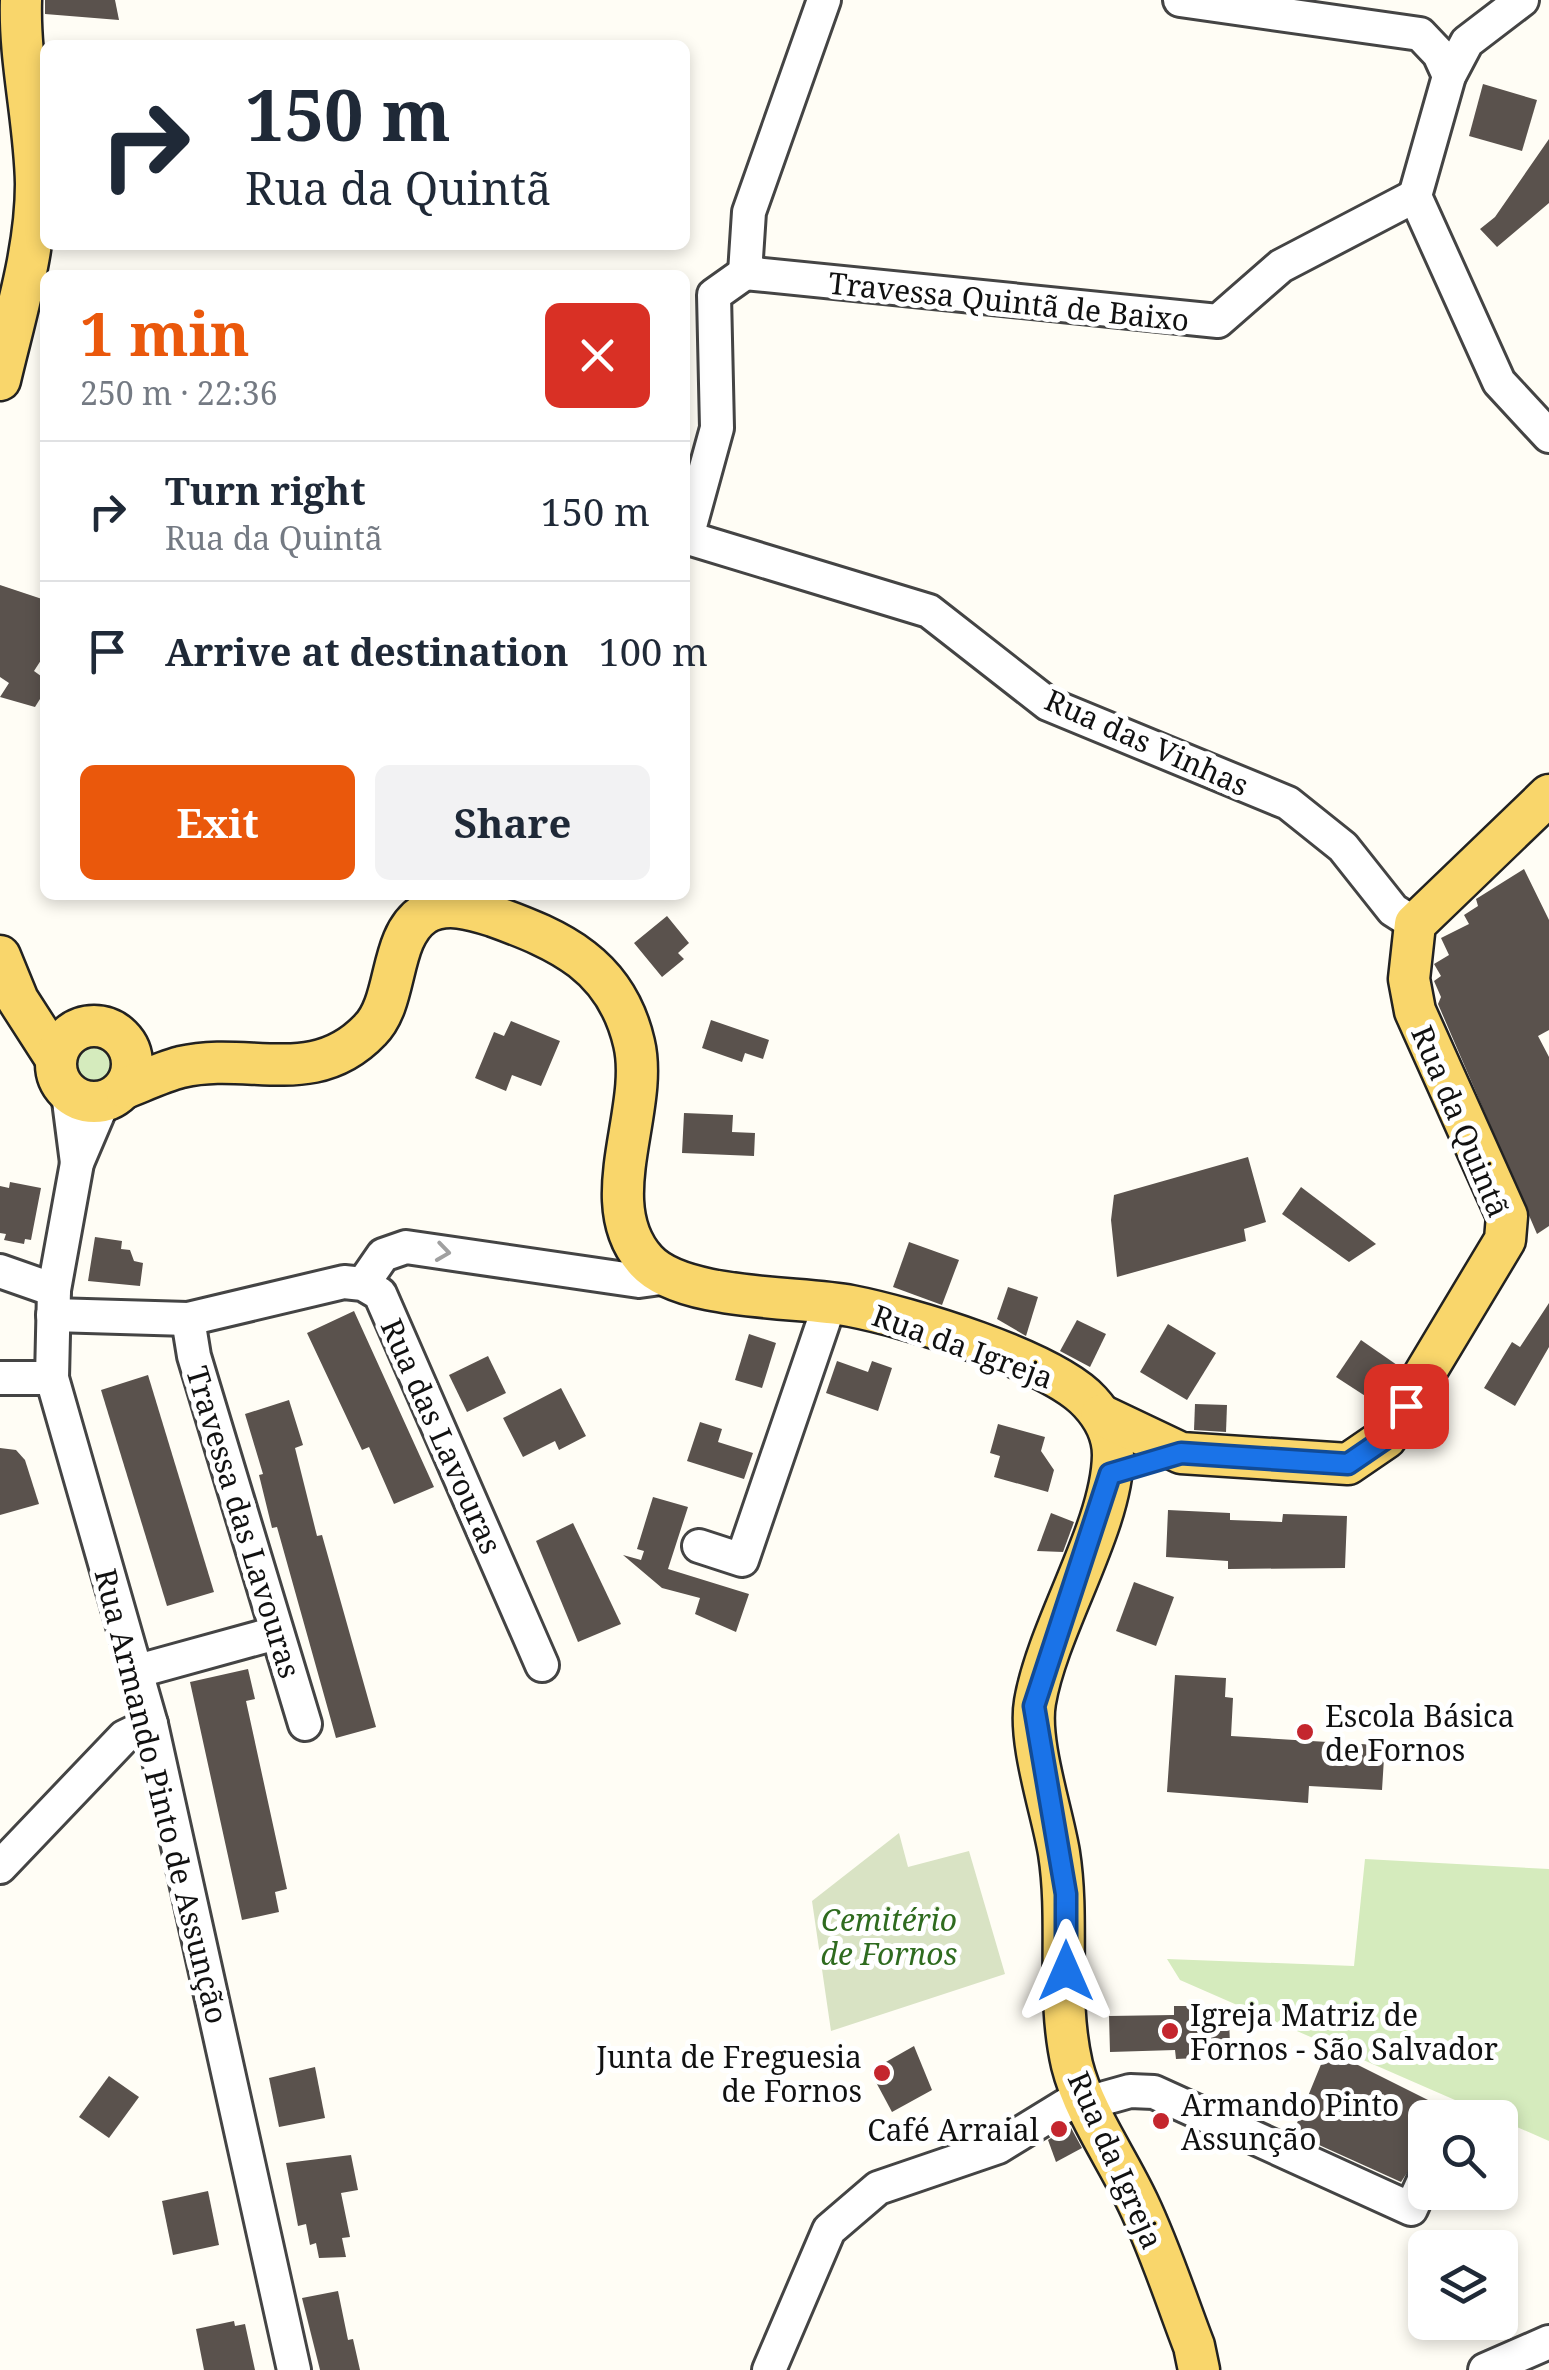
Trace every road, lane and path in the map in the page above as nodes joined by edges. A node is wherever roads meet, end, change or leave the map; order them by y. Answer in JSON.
{"nodes":[{"id":1,"x":21,"y":0,"type":"edge"},
{"id":2,"x":824,"y":0,"type":"edge"},
{"id":3,"x":1180,"y":0,"type":"edge"},
{"id":4,"x":1522,"y":0,"type":"edge"},
{"id":5,"x":1420,"y":34,"type":"junction"},
{"id":6,"x":1467,"y":42,"type":"junction"},
{"id":7,"x":1449,"y":76,"type":"junction"},
{"id":8,"x":1415,"y":196,"type":"junction"},
{"id":9,"x":745,"y":273,"type":"junction"},
{"id":10,"x":0,"y":380,"type":"edge"},
{"id":11,"x":1549,"y":436,"type":"edge"},
{"id":12,"x":690,"y":523,"type":"edge"},
{"id":13,"x":690,"y":538,"type":"edge"},
{"id":14,"x":1549,"y":795,"type":"edge"},
{"id":15,"x":474,"y":902,"type":"edge"},
{"id":16,"x":1416,"y":924,"type":"junction"},
{"id":17,"x":6,"y":968,"type":"edge"},
{"id":18,"x":106,"y":1032,"type":"junction"},
{"id":19,"x":182,"y":1066,"type":"junction"},
{"id":20,"x":88,"y":1085,"type":"junction"},
{"id":21,"x":0,"y":1271,"type":"edge"},
{"id":22,"x":668,"y":1277,"type":"junction"},
{"id":23,"x":363,"y":1284,"type":"junction"},
{"id":24,"x":53,"y":1303,"type":"junction"},
{"id":25,"x":830,"y":1303,"type":"junction"},
{"id":26,"x":188,"y":1319,"type":"junction"},
{"id":27,"x":0,"y":1378,"type":"edge"},
{"id":28,"x":52,"y":1378,"type":"junction"},
{"id":29,"x":1101,"y":1415,"type":"junction"},
{"id":30,"x":1181,"y":1453,"type":"junction"},
{"id":31,"x":1110,"y":1474,"type":"junction"},
{"id":32,"x":699,"y":1546,"type":"dead end"},
{"id":33,"x":276,"y":1633,"type":"junction"},
{"id":34,"x":542,"y":1665,"type":"dead end"},
{"id":35,"x":138,"y":1671,"type":"junction"},
{"id":36,"x":151,"y":1724,"type":"junction"},
{"id":37,"x":305,"y":1724,"type":"dead end"},
{"id":38,"x":0,"y":1867,"type":"edge"},
{"id":39,"x":1085,"y":2099,"type":"junction"},
{"id":40,"x":1408,"y":2208,"type":"edge"},
{"id":41,"x":1549,"y":2342,"type":"edge"},
{"id":42,"x":294,"y":2370,"type":"edge"},
{"id":43,"x":769,"y":2370,"type":"edge"},
{"id":44,"x":1199,"y":2370,"type":"edge"},
{"id":45,"x":1485,"y":2370,"type":"edge"}],
"edges":[{"from":1,"to":10,"type":"main road"},
{"from":2,"to":9,"type":"street"},
{"from":3,"to":5,"type":"street"},
{"from":4,"to":6,"type":"street"},
{"from":5,"to":6,"type":"street"},
{"from":5,"to":7,"type":"street"},
{"from":6,"to":7,"type":"street"},
{"from":7,"to":8,"type":"street"},
{"from":8,"to":9,"type":"street","name":"Travessa Quintã de Baixo"},
{"from":8,"to":11,"type":"street"},
{"from":9,"to":12,"type":"street"},
{"from":13,"to":16,"type":"street","name":"Rua das Vinhas"},
{"from":14,"to":16,"type":"main road"},
{"from":15,"to":19,"type":"main road"},
{"from":15,"to":22,"type":"main road"},
{"from":16,"to":30,"type":"main road","name":"Rua da Quintã"},
{"from":17,"to":18,"type":"main road"},
{"from":17,"to":20,"type":"main road"},
{"from":18,"to":19,"type":"main road"},
{"from":18,"to":20,"type":"main road"},
{"from":18,"to":20,"type":"main road"},
{"from":19,"to":20,"type":"main road"},
{"from":20,"to":24,"type":"street","name":"Rua Armando Pinto de Assunção"},
{"from":21,"to":24,"type":"street","name":"Rua das Lavouras"},
{"from":23,"to":22,"type":"street","one_way":true},
{"from":22,"to":25,"type":"main road","name":"Rua da Igreja"},
{"from":23,"to":26,"type":"street","name":"Rua das Lavouras"},
{"from":23,"to":34,"type":"street","name":"Rua das Lavouras"},
{"from":24,"to":26,"type":"street","name":"Rua das Lavouras"},
{"from":24,"to":28,"type":"street","name":"Rua Armando Pinto de Assunção"},
{"from":25,"to":29,"type":"main road","name":"Rua da Igreja"},
{"from":25,"to":32,"type":"street"},
{"from":26,"to":33,"type":"street","name":"Travessa das Lavouras"},
{"from":27,"to":28,"type":"street"},
{"from":28,"to":35,"type":"street","name":"Rua Armando Pinto de Assunção"},
{"from":29,"to":30,"type":"main road","name":"Rua da Quintã"},
{"from":29,"to":31,"type":"main road","name":"Rua da Igreja"},
{"from":30,"to":31,"type":"main road","name":"Rua da Quintã"},
{"from":31,"to":39,"type":"main road","name":"Rua da Igreja"},
{"from":33,"to":35,"type":"street"},
{"from":33,"to":37,"type":"street","name":"Travessa das Lavouras"},
{"from":35,"to":36,"type":"street","name":"Rua Armando Pinto de Assunção"},
{"from":36,"to":38,"type":"street"},
{"from":36,"to":42,"type":"street","name":"Rua Armando Pinto de Assunção"},
{"from":39,"to":40,"type":"street"},
{"from":39,"to":43,"type":"street"},
{"from":39,"to":44,"type":"main road","name":"Rua da Igreja"},
{"from":41,"to":45,"type":"street"}]}
